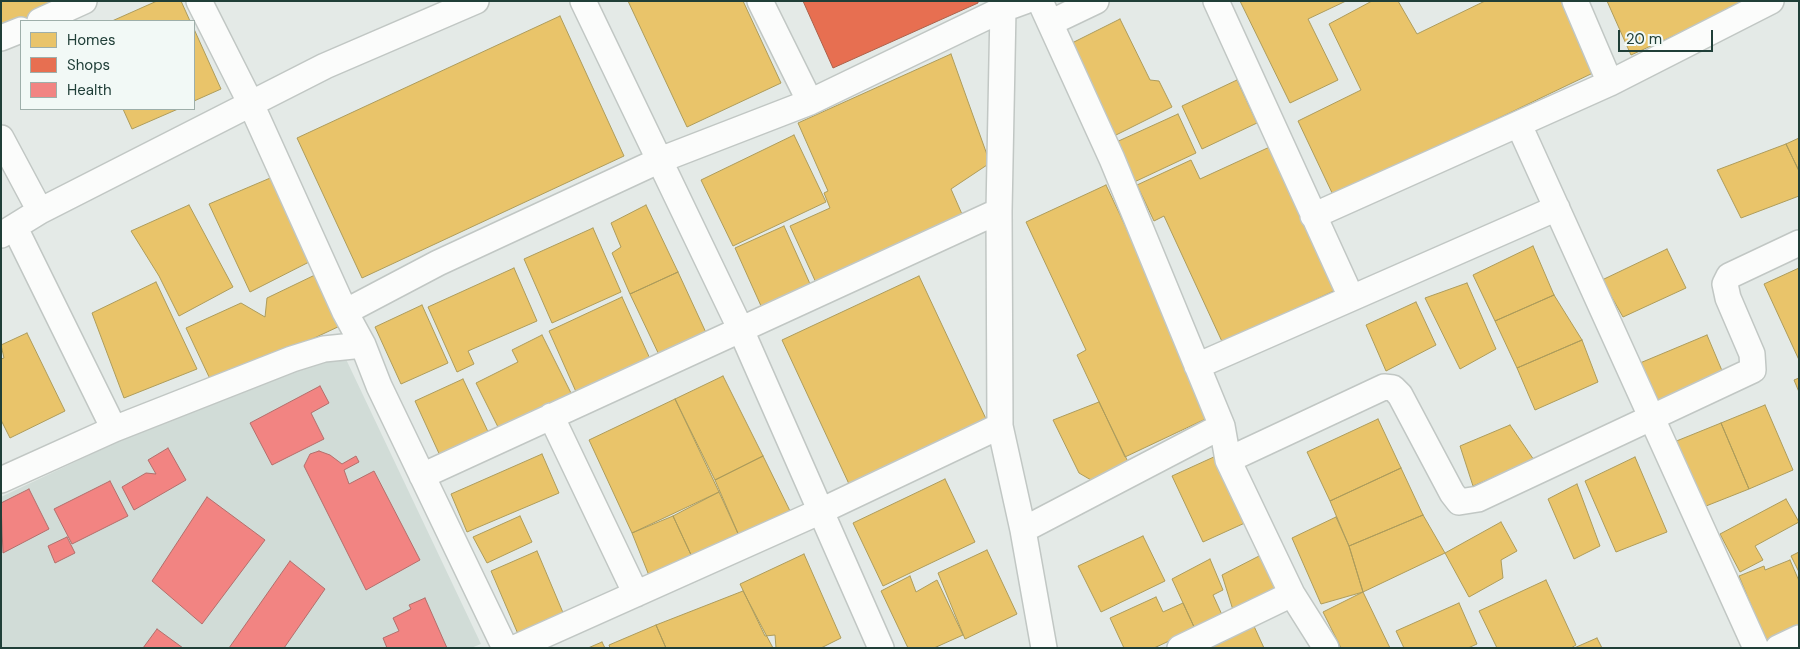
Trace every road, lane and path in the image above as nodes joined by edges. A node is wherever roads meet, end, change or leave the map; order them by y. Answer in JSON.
{"nodes":[{"id":1,"x":84,"y":1,"type":"edge"},
{"id":2,"x":198,"y":1,"type":"edge"},
{"id":3,"x":476,"y":1,"type":"edge"},
{"id":4,"x":583,"y":1,"type":"edge"},
{"id":5,"x":760,"y":1,"type":"edge"},
{"id":6,"x":1040,"y":1,"type":"edge"},
{"id":7,"x":1096,"y":1,"type":"edge"},
{"id":8,"x":1216,"y":1,"type":"edge"},
{"id":9,"x":1576,"y":1,"type":"edge"},
{"id":10,"x":1771,"y":1,"type":"edge"},
{"id":11,"x":1014,"y":5,"type":"edge"},
{"id":12,"x":434,"y":9,"type":"edge"},
{"id":13,"x":42,"y":20,"type":"edge"},
{"id":14,"x":1050,"y":23,"type":"junction"},
{"id":15,"x":20,"y":30,"type":"edge"},
{"id":16,"x":1,"y":38,"type":"edge"},
{"id":17,"x":1610,"y":83,"type":"junction"},
{"id":18,"x":810,"y":102,"type":"junction"},
{"id":19,"x":251,"y":104,"type":"junction"},
{"id":20,"x":1519,"y":125,"type":"junction"},
{"id":21,"x":1,"y":138,"type":"edge"},
{"id":22,"x":660,"y":160,"type":"junction"},
{"id":23,"x":1557,"y":208,"type":"junction"},
{"id":24,"x":40,"y":211,"type":"junction"},
{"id":25,"x":999,"y":211,"type":"junction"},
{"id":26,"x":1314,"y":216,"type":"junction"},
{"id":27,"x":8,"y":231,"type":"edge"},
{"id":28,"x":1799,"y":243,"type":"edge"},
{"id":29,"x":1351,"y":296,"type":"junction"},
{"id":30,"x":344,"y":312,"type":"junction"},
{"id":31,"x":741,"y":330,"type":"junction"},
{"id":32,"x":363,"y":345,"type":"junction"},
{"id":33,"x":1197,"y":366,"type":"junction"},
{"id":34,"x":551,"y":416,"type":"junction"},
{"id":35,"x":1652,"y":417,"type":"junction"},
{"id":36,"x":1000,"y":426,"type":"junction"},
{"id":37,"x":1222,"y":426,"type":"junction"},
{"id":38,"x":114,"y":429,"type":"junction"},
{"id":39,"x":1228,"y":460,"type":"junction"},
{"id":40,"x":422,"y":476,"type":"junction"},
{"id":41,"x":1,"y":480,"type":"edge"},
{"id":42,"x":821,"y":511,"type":"junction"},
{"id":43,"x":1024,"y":530,"type":"junction"},
{"id":44,"x":636,"y":594,"type":"junction"},
{"id":45,"x":1292,"y":594,"type":"junction"},
{"id":46,"x":1799,"y":638,"type":"edge"},
{"id":47,"x":506,"y":648,"type":"edge"},
{"id":48,"x":515,"y":648,"type":"edge"},
{"id":49,"x":881,"y":648,"type":"edge"},
{"id":50,"x":1044,"y":648,"type":"edge"},
{"id":51,"x":1180,"y":648,"type":"edge"},
{"id":52,"x":1326,"y":648,"type":"edge"},
{"id":53,"x":1756,"y":648,"type":"edge"},
{"id":54,"x":1778,"y":648,"type":"edge"}],
"edges":[{"from":1,"to":13,"type":"street"},
{"from":2,"to":19,"type":"street"},
{"from":3,"to":12,"type":"street"},
{"from":4,"to":22,"type":"street"},
{"from":5,"to":18,"type":"street"},
{"from":6,"to":14,"type":"street"},
{"from":7,"to":14,"type":"street"},
{"from":8,"to":26,"type":"street"},
{"from":9,"to":17,"type":"street"},
{"from":10,"to":17,"type":"street"},
{"from":11,"to":18,"type":"street"},
{"from":11,"to":25,"type":"street"},
{"from":12,"to":19,"type":"street"},
{"from":14,"to":33,"type":"street"},
{"from":15,"to":16,"type":"street"},
{"from":17,"to":20,"type":"street"},
{"from":18,"to":22,"type":"street"},
{"from":19,"to":24,"type":"street"},
{"from":19,"to":30,"type":"street"},
{"from":20,"to":23,"type":"street"},
{"from":20,"to":26,"type":"street"},
{"from":21,"to":24,"type":"street"},
{"from":22,"to":30,"type":"street"},
{"from":22,"to":31,"type":"street"},
{"from":23,"to":29,"type":"street"},
{"from":23,"to":35,"type":"street"},
{"from":24,"to":27,"type":"street"},
{"from":25,"to":31,"type":"street"},
{"from":25,"to":36,"type":"street"},
{"from":26,"to":29,"type":"street"},
{"from":27,"to":38,"type":"street"},
{"from":28,"to":35,"type":"street"},
{"from":29,"to":33,"type":"street"},
{"from":30,"to":32,"type":"street"},
{"from":31,"to":34,"type":"street"},
{"from":31,"to":42,"type":"street"},
{"from":32,"to":38,"type":"street"},
{"from":32,"to":40,"type":"street"},
{"from":33,"to":37,"type":"street"},
{"from":34,"to":40,"type":"street"},
{"from":34,"to":44,"type":"street"},
{"from":35,"to":39,"type":"street"},
{"from":35,"to":53,"type":"street"},
{"from":36,"to":42,"type":"street"},
{"from":36,"to":43,"type":"street"},
{"from":37,"to":39,"type":"street"},
{"from":37,"to":43,"type":"street"},
{"from":38,"to":41,"type":"street"},
{"from":39,"to":45,"type":"street"},
{"from":40,"to":47,"type":"street"},
{"from":42,"to":44,"type":"street"},
{"from":42,"to":49,"type":"street"},
{"from":43,"to":50,"type":"street"},
{"from":44,"to":48,"type":"street"},
{"from":45,"to":51,"type":"street"},
{"from":45,"to":52,"type":"street"},
{"from":46,"to":54,"type":"street"}]}
